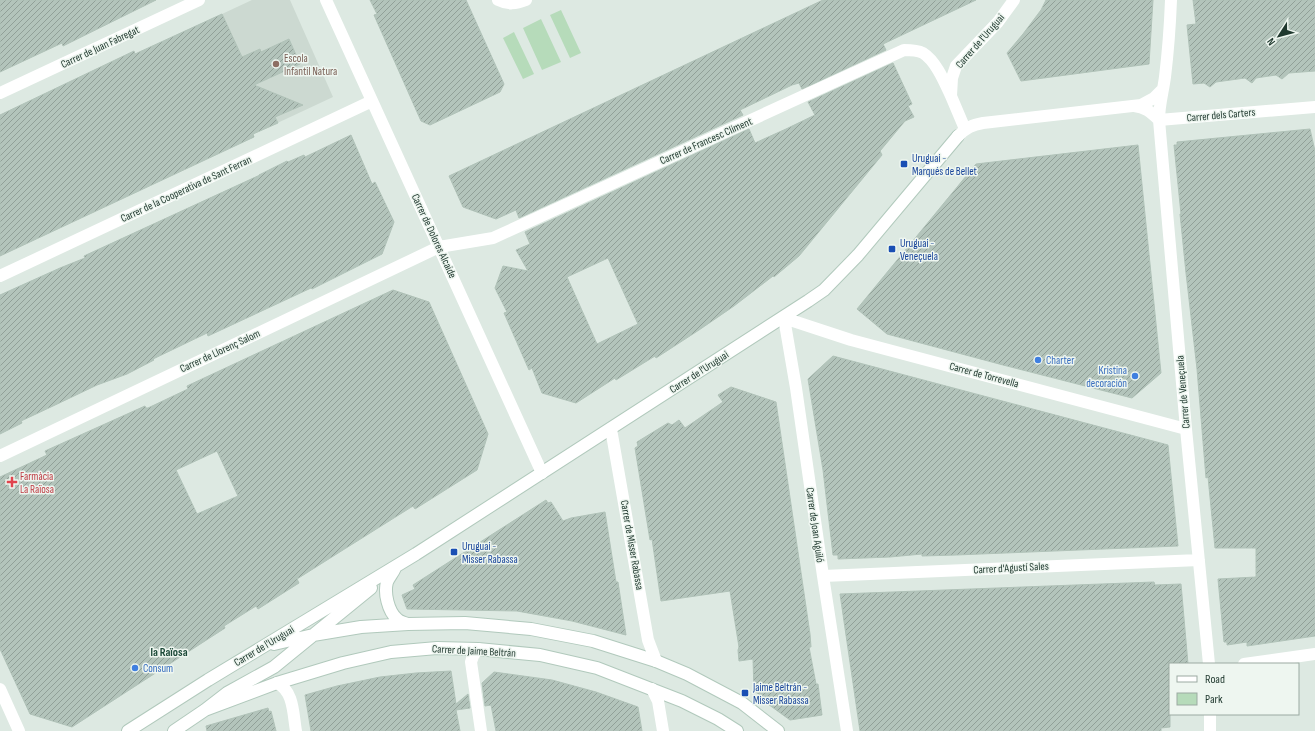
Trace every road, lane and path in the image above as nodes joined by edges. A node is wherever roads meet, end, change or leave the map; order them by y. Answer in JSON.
{"nodes":[{"id":1,"x":199,"y":0,"type":"edge"},
{"id":2,"x":326,"y":0,"type":"edge"},
{"id":3,"x":498,"y":0,"type":"edge"},
{"id":4,"x":526,"y":0,"type":"edge"},
{"id":5,"x":1014,"y":0,"type":"edge"},
{"id":6,"x":1171,"y":0,"type":"edge"},
{"id":7,"x":1164,"y":88,"type":"junction"},
{"id":8,"x":0,"y":93,"type":"edge"},
{"id":9,"x":951,"y":96,"type":"junction"},
{"id":10,"x":372,"y":101,"type":"junction"},
{"id":11,"x":1131,"y":106,"type":"junction"},
{"id":12,"x":1315,"y":107,"type":"edge"},
{"id":13,"x":1159,"y":120,"type":"junction"},
{"id":14,"x":961,"y":132,"type":"junction"},
{"id":15,"x":439,"y":247,"type":"junction"},
{"id":16,"x":0,"y":276,"type":"edge"},
{"id":17,"x":784,"y":318,"type":"junction"},
{"id":18,"x":1186,"y":428,"type":"junction"},
{"id":19,"x":611,"y":429,"type":"junction"},
{"id":20,"x":0,"y":456,"type":"edge"},
{"id":21,"x":542,"y":473,"type":"junction"},
{"id":22,"x":1199,"y":560,"type":"junction"},
{"id":23,"x":398,"y":565,"type":"junction"},
{"id":24,"x":823,"y":576,"type":"junction"},
{"id":25,"x":408,"y":624,"type":"junction"},
{"id":26,"x":313,"y":635,"type":"junction"},
{"id":27,"x":263,"y":647,"type":"junction"},
{"id":28,"x":478,"y":649,"type":"junction"},
{"id":29,"x":1315,"y":654,"type":"edge"},
{"id":30,"x":656,"y":661,"type":"junction"},
{"id":31,"x":1209,"y":663,"type":"edge"},
{"id":32,"x":1251,"y":663,"type":"edge"},
{"id":33,"x":277,"y":683,"type":"junction"},
{"id":34,"x":0,"y":689,"type":"edge"},
{"id":35,"x":652,"y":689,"type":"junction"},
{"id":36,"x":205,"y":710,"type":"junction"},
{"id":37,"x":1210,"y":715,"type":"edge"},
{"id":38,"x":19,"y":731,"type":"edge"},
{"id":39,"x":128,"y":731,"type":"edge"},
{"id":40,"x":174,"y":731,"type":"edge"},
{"id":41,"x":296,"y":731,"type":"edge"},
{"id":42,"x":481,"y":731,"type":"edge"},
{"id":43,"x":663,"y":731,"type":"edge"},
{"id":44,"x":737,"y":731,"type":"edge"},
{"id":45,"x":778,"y":731,"type":"edge"},
{"id":46,"x":846,"y":731,"type":"edge"},
{"id":47,"x":1210,"y":731,"type":"edge"}],
"edges":[{"from":1,"to":8,"type":"street","name":"Carrer de Juan Fabregat"},
{"from":2,"to":10,"type":"street","name":"Carrer de Dolores Alcaide"},
{"from":3,"to":4,"type":"street"},
{"from":5,"to":9,"type":"street","name":"Carrer de l'Uruguai"},
{"from":6,"to":7,"type":"street","name":"Carrer de Veneçuela"},
{"from":7,"to":11,"type":"street"},
{"from":7,"to":13,"type":"street","name":"Carrer de Veneçuela"},
{"from":9,"to":14,"type":"street","name":"Carrer de l'Uruguai"},
{"from":9,"to":15,"type":"street","name":"Carrer de Francesc Climent"},
{"from":10,"to":15,"type":"street","name":"Carrer de Dolores Alcaide"},
{"from":10,"to":16,"type":"street","name":"Carrer de la Cooperativa de Sant Ferran"},
{"from":11,"to":13,"type":"street"},
{"from":11,"to":14,"type":"street"},
{"from":12,"to":13,"type":"street","name":"Carrer dels Carters"},
{"from":13,"to":18,"type":"street","name":"Carrer de Veneçuela"},
{"from":14,"to":17,"type":"street","name":"Carrer de l'Uruguai"},
{"from":15,"to":20,"type":"street","name":"Carrer de Llorenç Salom"},
{"from":15,"to":21,"type":"street","name":"Carrer de Dolores Alcaide"},
{"from":17,"to":18,"type":"street","name":"Carrer de Torrevella"},
{"from":17,"to":19,"type":"street","name":"Carrer de l'Uruguai"},
{"from":17,"to":24,"type":"street","name":"Carrer de Joan Aguiló"},
{"from":18,"to":22,"type":"street","name":"Carrer de Veneçuela"},
{"from":19,"to":21,"type":"street","name":"Carrer de l'Uruguai"},
{"from":19,"to":30,"type":"street","name":"Carrer de Misser Rabassa"},
{"from":21,"to":23,"type":"street","name":"Carrer de l'Uruguai"},
{"from":22,"to":24,"type":"street","name":"Carrer d'Agustí Sales"},
{"from":22,"to":31,"type":"street","name":"Carrer de Veneçuela"},
{"from":23,"to":25,"type":"street"},
{"from":23,"to":26,"type":"street","name":"Carrer de l'Uruguai"},
{"from":23,"to":27,"type":"street","name":"Carrer de l'Uruguai"},
{"from":24,"to":46,"type":"street","name":"Carrer de Joan Aguiló"},
{"from":25,"to":26,"type":"street"},
{"from":25,"to":30,"type":"street"},
{"from":26,"to":27,"type":"street"},
{"from":26,"to":36,"type":"street","name":"Carrer de l'Uruguai"},
{"from":27,"to":39,"type":"street","name":"Carrer de l'Uruguai"},
{"from":28,"to":33,"type":"street","name":"Carrer de Jaime Beltrán"},
{"from":28,"to":35,"type":"street","name":"Carrer de Jaime Beltrán"},
{"from":28,"to":42,"type":"street"},
{"from":29,"to":32,"type":"street"},
{"from":30,"to":45,"type":"street"},
{"from":33,"to":36,"type":"street","name":"Carrer de Jaime Beltrán"},
{"from":33,"to":41,"type":"street"},
{"from":34,"to":38,"type":"street"},
{"from":35,"to":43,"type":"street"},
{"from":35,"to":44,"type":"street","name":"Carrer de Jaime Beltrán"},
{"from":36,"to":40,"type":"street","name":"Carrer de l'Uruguai"},
{"from":37,"to":47,"type":"street"}]}
